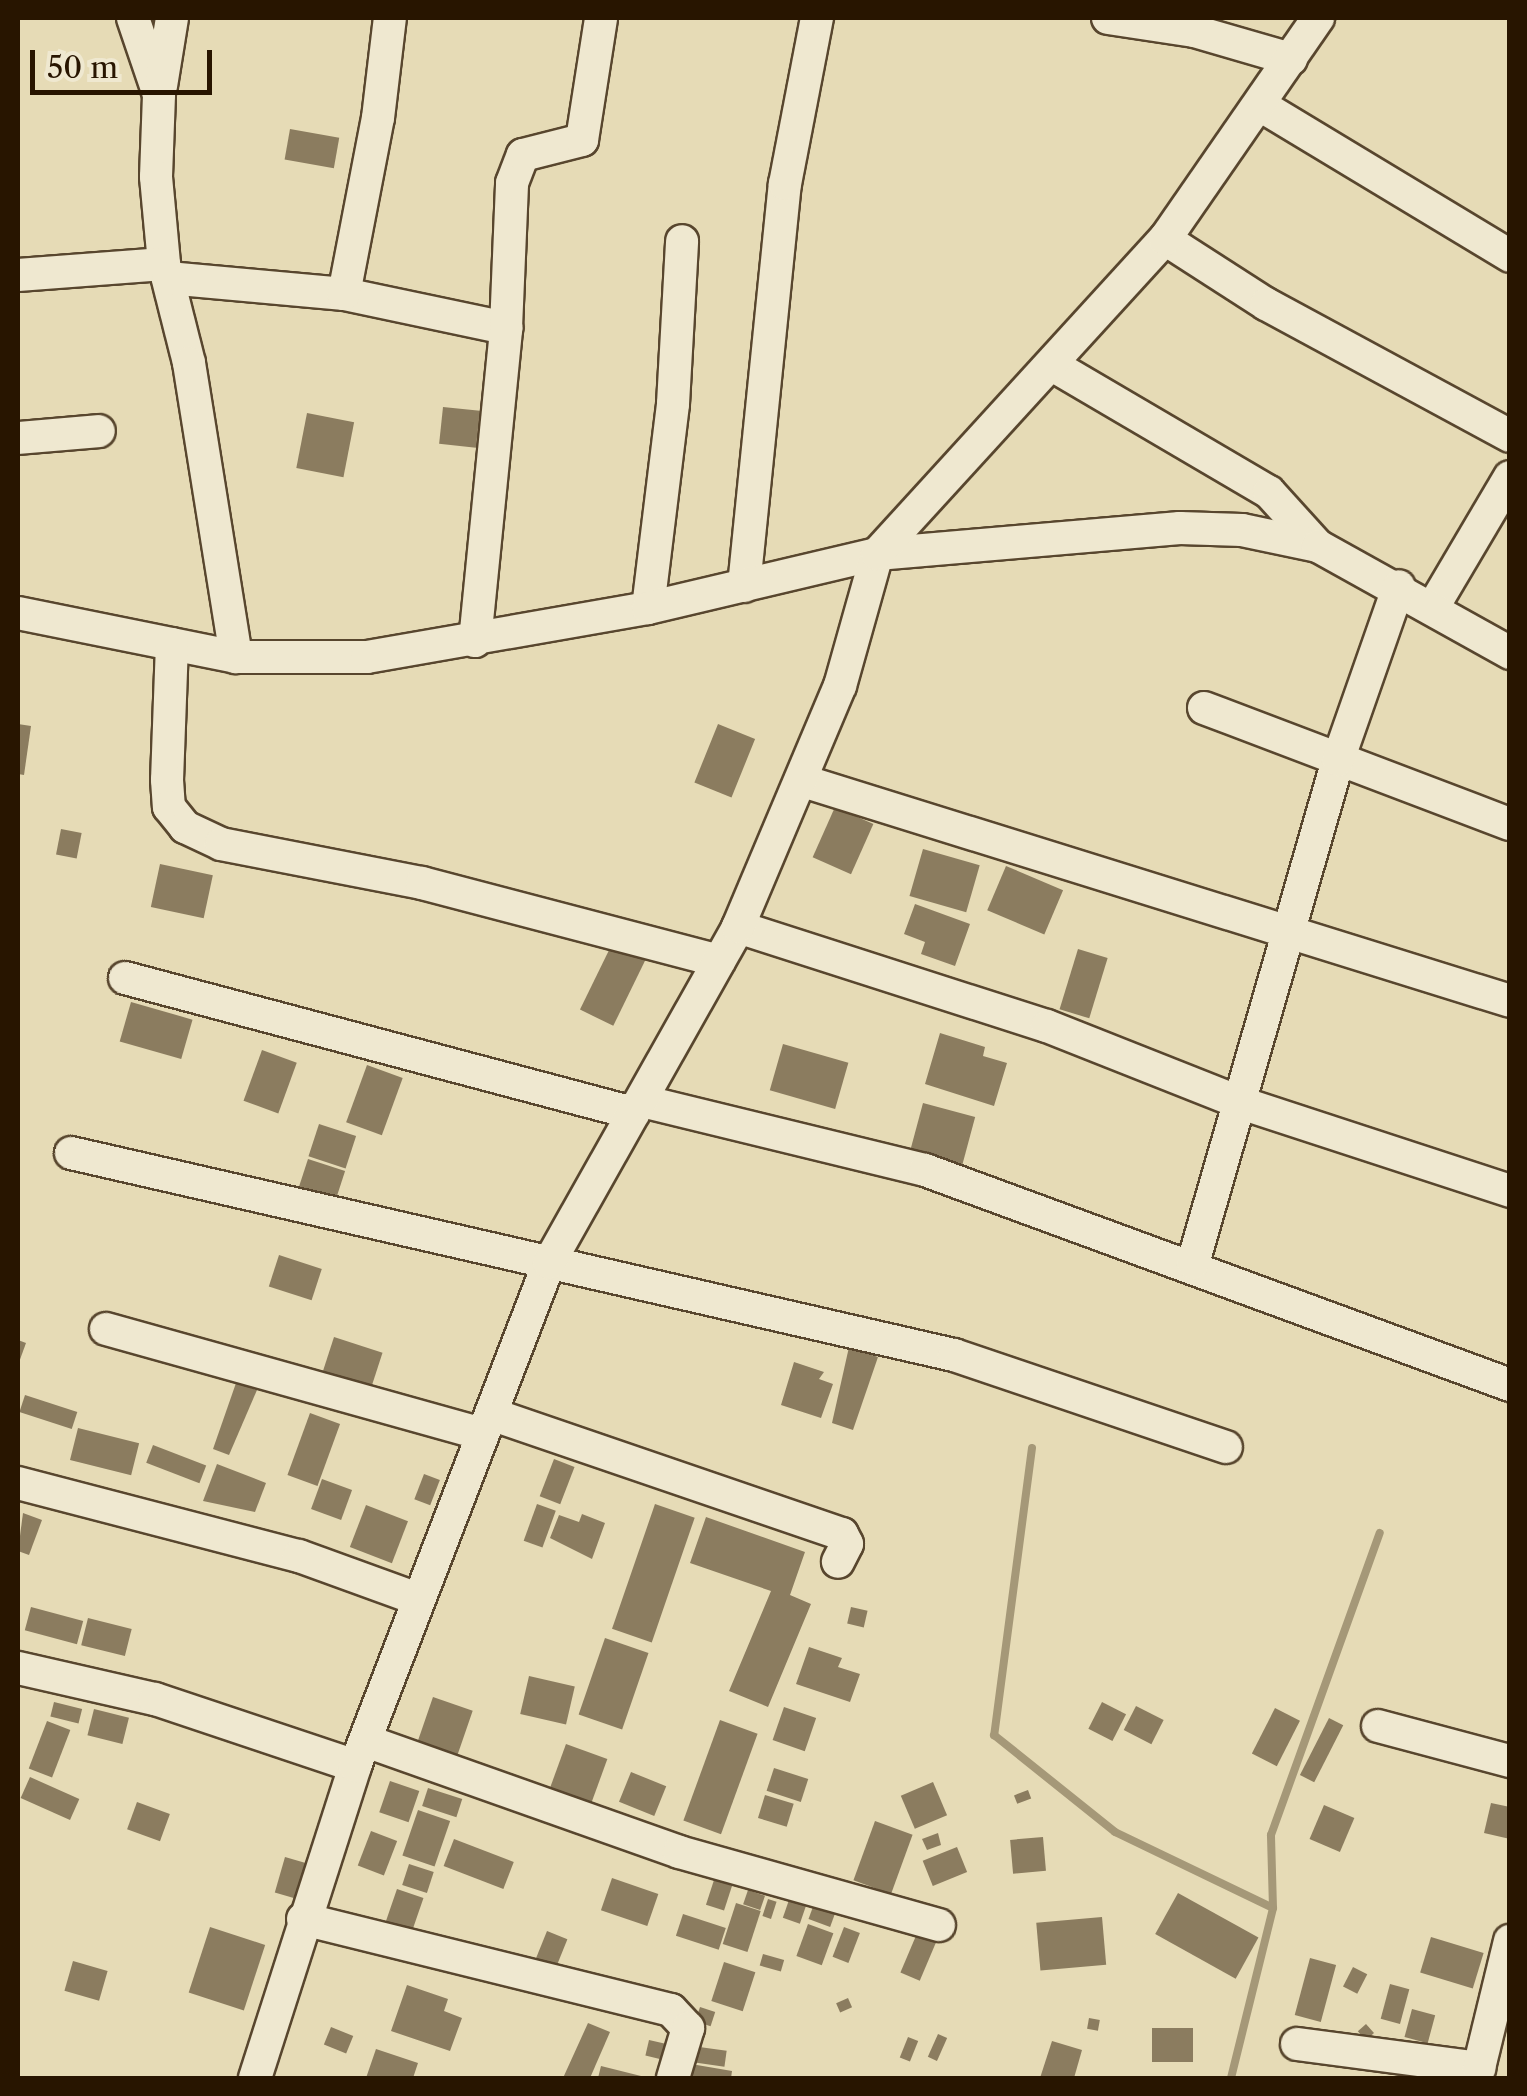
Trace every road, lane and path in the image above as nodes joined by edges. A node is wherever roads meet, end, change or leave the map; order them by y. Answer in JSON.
{"nodes":[{"id":1,"x":133,"y":18,"type":"edge"},
{"id":2,"x":172,"y":18,"type":"edge"},
{"id":3,"x":390,"y":18,"type":"edge"},
{"id":4,"x":601,"y":18,"type":"edge"},
{"id":5,"x":817,"y":18,"type":"edge"},
{"id":6,"x":1108,"y":18,"type":"edge"},
{"id":7,"x":1318,"y":18,"type":"edge"},
{"id":8,"x":1291,"y":58,"type":"junction"},
{"id":9,"x":160,"y":96,"type":"junction"},
{"id":10,"x":1260,"y":106,"type":"junction"},
{"id":11,"x":1164,"y":238,"type":"junction"},
{"id":12,"x":682,"y":241,"type":"dead end"},
{"id":13,"x":1510,"y":256,"type":"edge"},
{"id":14,"x":166,"y":271,"type":"junction"},
{"id":15,"x":18,"y":275,"type":"edge"},
{"id":16,"x":344,"y":294,"type":"junction"},
{"id":17,"x":506,"y":328,"type":"junction"},
{"id":18,"x":1054,"y":366,"type":"junction"},
{"id":19,"x":99,"y":431,"type":"dead end"},
{"id":20,"x":1510,"y":436,"type":"edge"},
{"id":21,"x":18,"y":438,"type":"edge"},
{"id":22,"x":1510,"y":477,"type":"edge"},
{"id":23,"x":1318,"y":546,"type":"junction"},
{"id":24,"x":878,"y":554,"type":"junction"},
{"id":25,"x":744,"y":586,"type":"junction"},
{"id":26,"x":1399,"y":586,"type":"junction"},
{"id":27,"x":1433,"y":607,"type":"junction"},
{"id":28,"x":648,"y":608,"type":"junction"},
{"id":29,"x":18,"y":613,"type":"edge"},
{"id":30,"x":475,"y":641,"type":"junction"},
{"id":31,"x":172,"y":644,"type":"junction"},
{"id":32,"x":1510,"y":653,"type":"edge"},
{"id":33,"x":236,"y":657,"type":"junction"},
{"id":34,"x":1204,"y":708,"type":"dead end"},
{"id":35,"x":1338,"y":760,"type":"junction"},
{"id":36,"x":804,"y":781,"type":"junction"},
{"id":37,"x":1510,"y":824,"type":"edge"},
{"id":38,"x":738,"y":927,"type":"junction"},
{"id":39,"x":1289,"y":930,"type":"junction"},
{"id":40,"x":719,"y":961,"type":"junction"},
{"id":41,"x":125,"y":978,"type":"dead end"},
{"id":42,"x":1510,"y":1001,"type":"edge"},
{"id":43,"x":1241,"y":1102,"type":"junction"},
{"id":44,"x":638,"y":1107,"type":"junction"},
{"id":45,"x":71,"y":1153,"type":"dead end"},
{"id":46,"x":1510,"y":1191,"type":"edge"},
{"id":47,"x":549,"y":1263,"type":"junction"},
{"id":48,"x":1193,"y":1264,"type":"junction"},
{"id":49,"x":106,"y":1330,"type":"dead end"},
{"id":50,"x":1510,"y":1385,"type":"edge"},
{"id":51,"x":487,"y":1424,"type":"junction"},
{"id":52,"x":1226,"y":1447,"type":"dead end"},
{"id":53,"x":18,"y":1484,"type":"edge"},
{"id":54,"x":838,"y":1562,"type":"dead end"},
{"id":55,"x":418,"y":1598,"type":"junction"},
{"id":56,"x":18,"y":1668,"type":"edge"},
{"id":57,"x":1378,"y":1726,"type":"dead end"},
{"id":58,"x":360,"y":1754,"type":"junction"},
{"id":59,"x":1510,"y":1760,"type":"edge"},
{"id":60,"x":303,"y":1919,"type":"junction"},
{"id":61,"x":939,"y":1926,"type":"dead end"},
{"id":62,"x":1509,"y":1942,"type":"edge"},
{"id":63,"x":1297,"y":2044,"type":"dead end"},
{"id":64,"x":262,"y":2077,"type":"edge"},
{"id":65,"x":673,"y":2078,"type":"edge"}],
"edges":[{"from":1,"to":9,"type":"street"},
{"from":2,"to":9,"type":"street"},
{"from":3,"to":16,"type":"street"},
{"from":4,"to":17,"type":"street"},
{"from":5,"to":25,"type":"street"},
{"from":6,"to":8,"type":"street"},
{"from":7,"to":8,"type":"street"},
{"from":8,"to":10,"type":"street"},
{"from":9,"to":14,"type":"street"},
{"from":10,"to":11,"type":"street"},
{"from":10,"to":13,"type":"street"},
{"from":11,"to":18,"type":"street"},
{"from":11,"to":20,"type":"street"},
{"from":12,"to":28,"type":"street"},
{"from":14,"to":15,"type":"street"},
{"from":14,"to":16,"type":"street"},
{"from":14,"to":33,"type":"street"},
{"from":16,"to":17,"type":"street"},
{"from":17,"to":30,"type":"street"},
{"from":18,"to":23,"type":"street"},
{"from":18,"to":24,"type":"street"},
{"from":19,"to":21,"type":"street"},
{"from":22,"to":27,"type":"street"},
{"from":23,"to":24,"type":"street"},
{"from":23,"to":26,"type":"street"},
{"from":24,"to":25,"type":"street"},
{"from":24,"to":36,"type":"street"},
{"from":25,"to":28,"type":"street"},
{"from":26,"to":27,"type":"street"},
{"from":26,"to":35,"type":"street"},
{"from":27,"to":32,"type":"street"},
{"from":28,"to":30,"type":"street"},
{"from":29,"to":31,"type":"street"},
{"from":30,"to":33,"type":"street"},
{"from":31,"to":33,"type":"street"},
{"from":31,"to":40,"type":"street"},
{"from":34,"to":35,"type":"street"},
{"from":35,"to":37,"type":"street"},
{"from":35,"to":39,"type":"street"},
{"from":36,"to":38,"type":"street"},
{"from":36,"to":39,"type":"street"},
{"from":38,"to":40,"type":"street"},
{"from":38,"to":43,"type":"street"},
{"from":39,"to":42,"type":"street"},
{"from":39,"to":43,"type":"street"},
{"from":40,"to":44,"type":"street"},
{"from":41,"to":44,"type":"street"},
{"from":43,"to":46,"type":"street"},
{"from":43,"to":48,"type":"street"},
{"from":44,"to":47,"type":"street"},
{"from":44,"to":48,"type":"street"},
{"from":45,"to":47,"type":"street"},
{"from":47,"to":51,"type":"street"},
{"from":47,"to":52,"type":"street"},
{"from":48,"to":50,"type":"street"},
{"from":49,"to":51,"type":"street"},
{"from":51,"to":54,"type":"street"},
{"from":51,"to":55,"type":"street"},
{"from":53,"to":55,"type":"street"},
{"from":55,"to":58,"type":"street"},
{"from":56,"to":58,"type":"street"},
{"from":57,"to":59,"type":"street"},
{"from":58,"to":60,"type":"street"},
{"from":58,"to":61,"type":"street"},
{"from":60,"to":64,"type":"street"},
{"from":60,"to":65,"type":"street"},
{"from":62,"to":63,"type":"street"}]}
